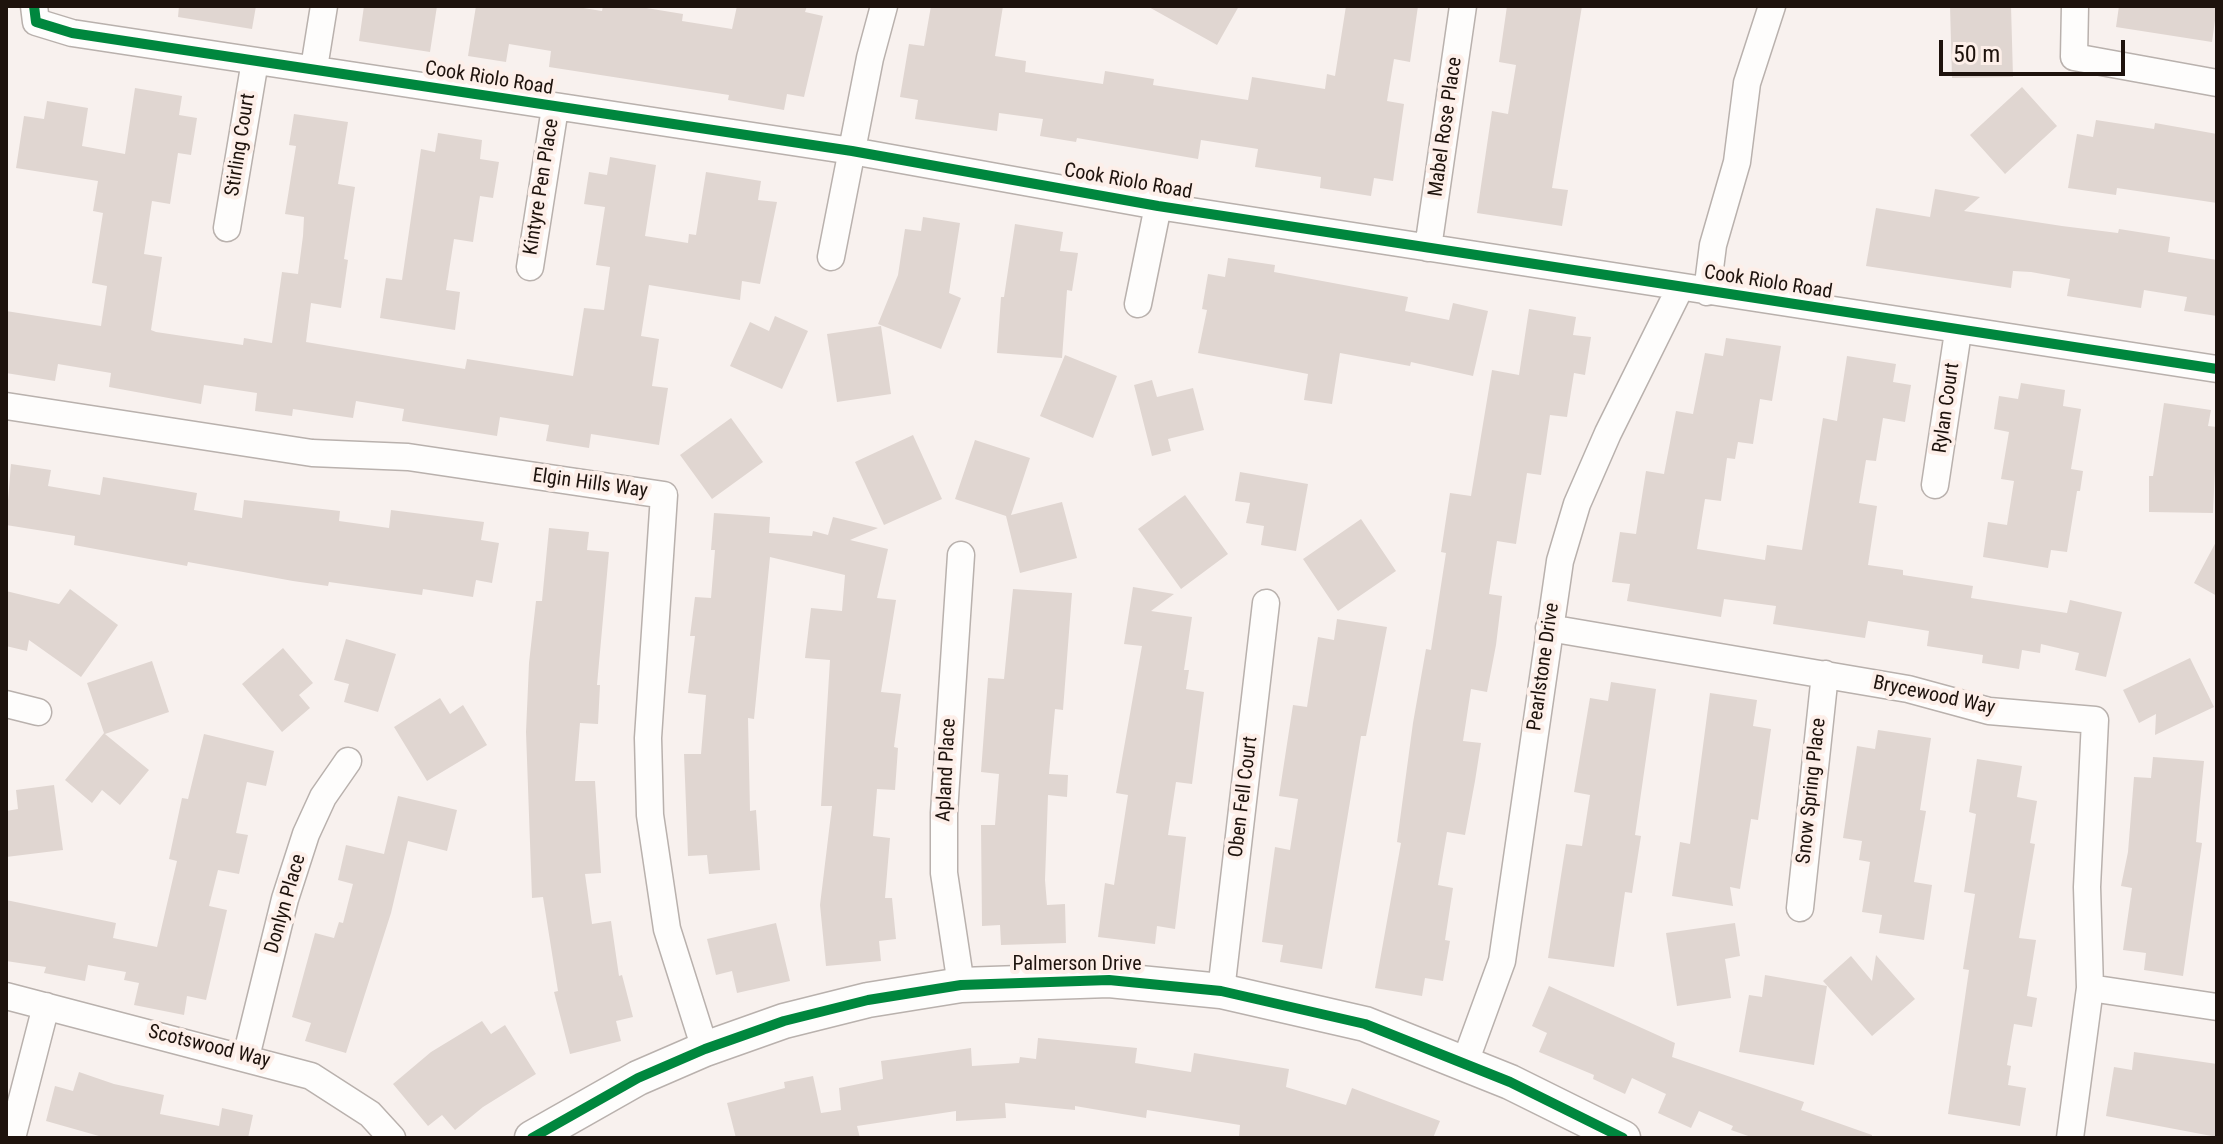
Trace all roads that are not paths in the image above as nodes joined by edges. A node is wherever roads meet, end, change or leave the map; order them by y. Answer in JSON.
{"nodes":[{"id":1,"x":324,"y":6,"type":"edge"},
{"id":2,"x":884,"y":6,"type":"edge"},
{"id":3,"x":1463,"y":6,"type":"edge"},
{"id":4,"x":1772,"y":6,"type":"edge"},
{"id":5,"x":2075,"y":6,"type":"edge"},
{"id":6,"x":35,"y":14,"type":"edge"},
{"id":7,"x":255,"y":61,"type":"junction"},
{"id":8,"x":314,"y":68,"type":"junction"},
{"id":9,"x":2217,"y":83,"type":"edge"},
{"id":10,"x":555,"y":108,"type":"junction"},
{"id":11,"x":852,"y":151,"type":"junction"},
{"id":12,"x":1158,"y":206,"type":"junction"},
{"id":13,"x":227,"y":228,"type":"dead end"},
{"id":14,"x":1428,"y":248,"type":"junction"},
{"id":15,"x":831,"y":257,"type":"dead end"},
{"id":16,"x":530,"y":267,"type":"dead end"},
{"id":17,"x":1680,"y":288,"type":"junction"},
{"id":18,"x":1707,"y":292,"type":"junction"},
{"id":19,"x":1138,"y":304,"type":"dead end"},
{"id":20,"x":1958,"y":332,"type":"junction"},
{"id":21,"x":2217,"y":369,"type":"edge"},
{"id":22,"x":6,"y":406,"type":"edge"},
{"id":23,"x":1935,"y":485,"type":"dead end"},
{"id":24,"x":961,"y":555,"type":"dead end"},
{"id":25,"x":1266,"y":603,"type":"dead end"},
{"id":26,"x":1549,"y":628,"type":"junction"},
{"id":27,"x":1825,"y":674,"type":"junction"},
{"id":28,"x":6,"y":704,"type":"edge"},
{"id":29,"x":38,"y":712,"type":"dead end"},
{"id":30,"x":348,"y":761,"type":"dead end"},
{"id":31,"x":1800,"y":908,"type":"dead end"},
{"id":32,"x":961,"y":985,"type":"junction"},
{"id":33,"x":2090,"y":988,"type":"junction"},
{"id":34,"x":1221,"y":991,"type":"junction"},
{"id":35,"x":6,"y":996,"type":"edge"},
{"id":36,"x":46,"y":1006,"type":"junction"},
{"id":37,"x":2217,"y":1007,"type":"edge"},
{"id":38,"x":705,"y":1049,"type":"junction"},
{"id":39,"x":246,"y":1057,"type":"junction"},
{"id":40,"x":1464,"y":1065,"type":"junction"},
{"id":41,"x":12,"y":1138,"type":"edge"},
{"id":42,"x":392,"y":1138,"type":"edge"},
{"id":43,"x":532,"y":1138,"type":"edge"},
{"id":44,"x":1623,"y":1138,"type":"edge"},
{"id":45,"x":2070,"y":1138,"type":"edge"}],
"edges":[{"from":1,"to":8,"type":"street"},
{"from":2,"to":11,"type":"street"},
{"from":3,"to":14,"type":"street","name":"Mabel Rose Place"},
{"from":4,"to":18,"type":"street"},
{"from":5,"to":9,"type":"street"},
{"from":6,"to":7,"type":"street","name":"Cook Riolo Road"},
{"from":7,"to":8,"type":"street","name":"Cook Riolo Road"},
{"from":7,"to":13,"type":"street","name":"Stirling Court"},
{"from":8,"to":10,"type":"street","name":"Cook Riolo Road"},
{"from":10,"to":11,"type":"street","name":"Cook Riolo Road"},
{"from":10,"to":16,"type":"street","name":"Kintyre Pen Place"},
{"from":11,"to":12,"type":"street","name":"Cook Riolo Road"},
{"from":11,"to":15,"type":"street"},
{"from":12,"to":14,"type":"street","name":"Cook Riolo Road"},
{"from":12,"to":19,"type":"street"},
{"from":14,"to":17,"type":"street","name":"Cook Riolo Road"},
{"from":17,"to":18,"type":"street","name":"Cook Riolo Road"},
{"from":17,"to":26,"type":"street","name":"Pearlstone Drive"},
{"from":18,"to":20,"type":"street","name":"Cook Riolo Road"},
{"from":20,"to":21,"type":"street","name":"Cook Riolo Road"},
{"from":20,"to":23,"type":"street","name":"Rylan Court"},
{"from":22,"to":38,"type":"street","name":"Elgin Hills Way"},
{"from":24,"to":32,"type":"street","name":"Apland Place"},
{"from":25,"to":34,"type":"street","name":"Oben Fell Court"},
{"from":26,"to":27,"type":"street","name":"Brycewood Way"},
{"from":26,"to":40,"type":"street","name":"Pearlstone Drive"},
{"from":27,"to":31,"type":"street","name":"Snow Spring Place"},
{"from":27,"to":33,"type":"street","name":"Brycewood Way"},
{"from":28,"to":29,"type":"street"},
{"from":30,"to":39,"type":"street","name":"Donlyn Place"},
{"from":32,"to":34,"type":"street","name":"Palmerson Drive"},
{"from":32,"to":38,"type":"street","name":"Palmerson Drive"},
{"from":33,"to":37,"type":"street"},
{"from":33,"to":45,"type":"street","name":"Brycewood Way"},
{"from":34,"to":40,"type":"street","name":"Palmerson Drive"},
{"from":35,"to":36,"type":"street","name":"Scotswood Way"},
{"from":36,"to":39,"type":"street","name":"Scotswood Way"},
{"from":36,"to":41,"type":"street"},
{"from":38,"to":43,"type":"street","name":"Palmerson Drive"},
{"from":39,"to":42,"type":"street","name":"Scotswood Way"},
{"from":40,"to":44,"type":"street","name":"Palmerson Drive"}]}
